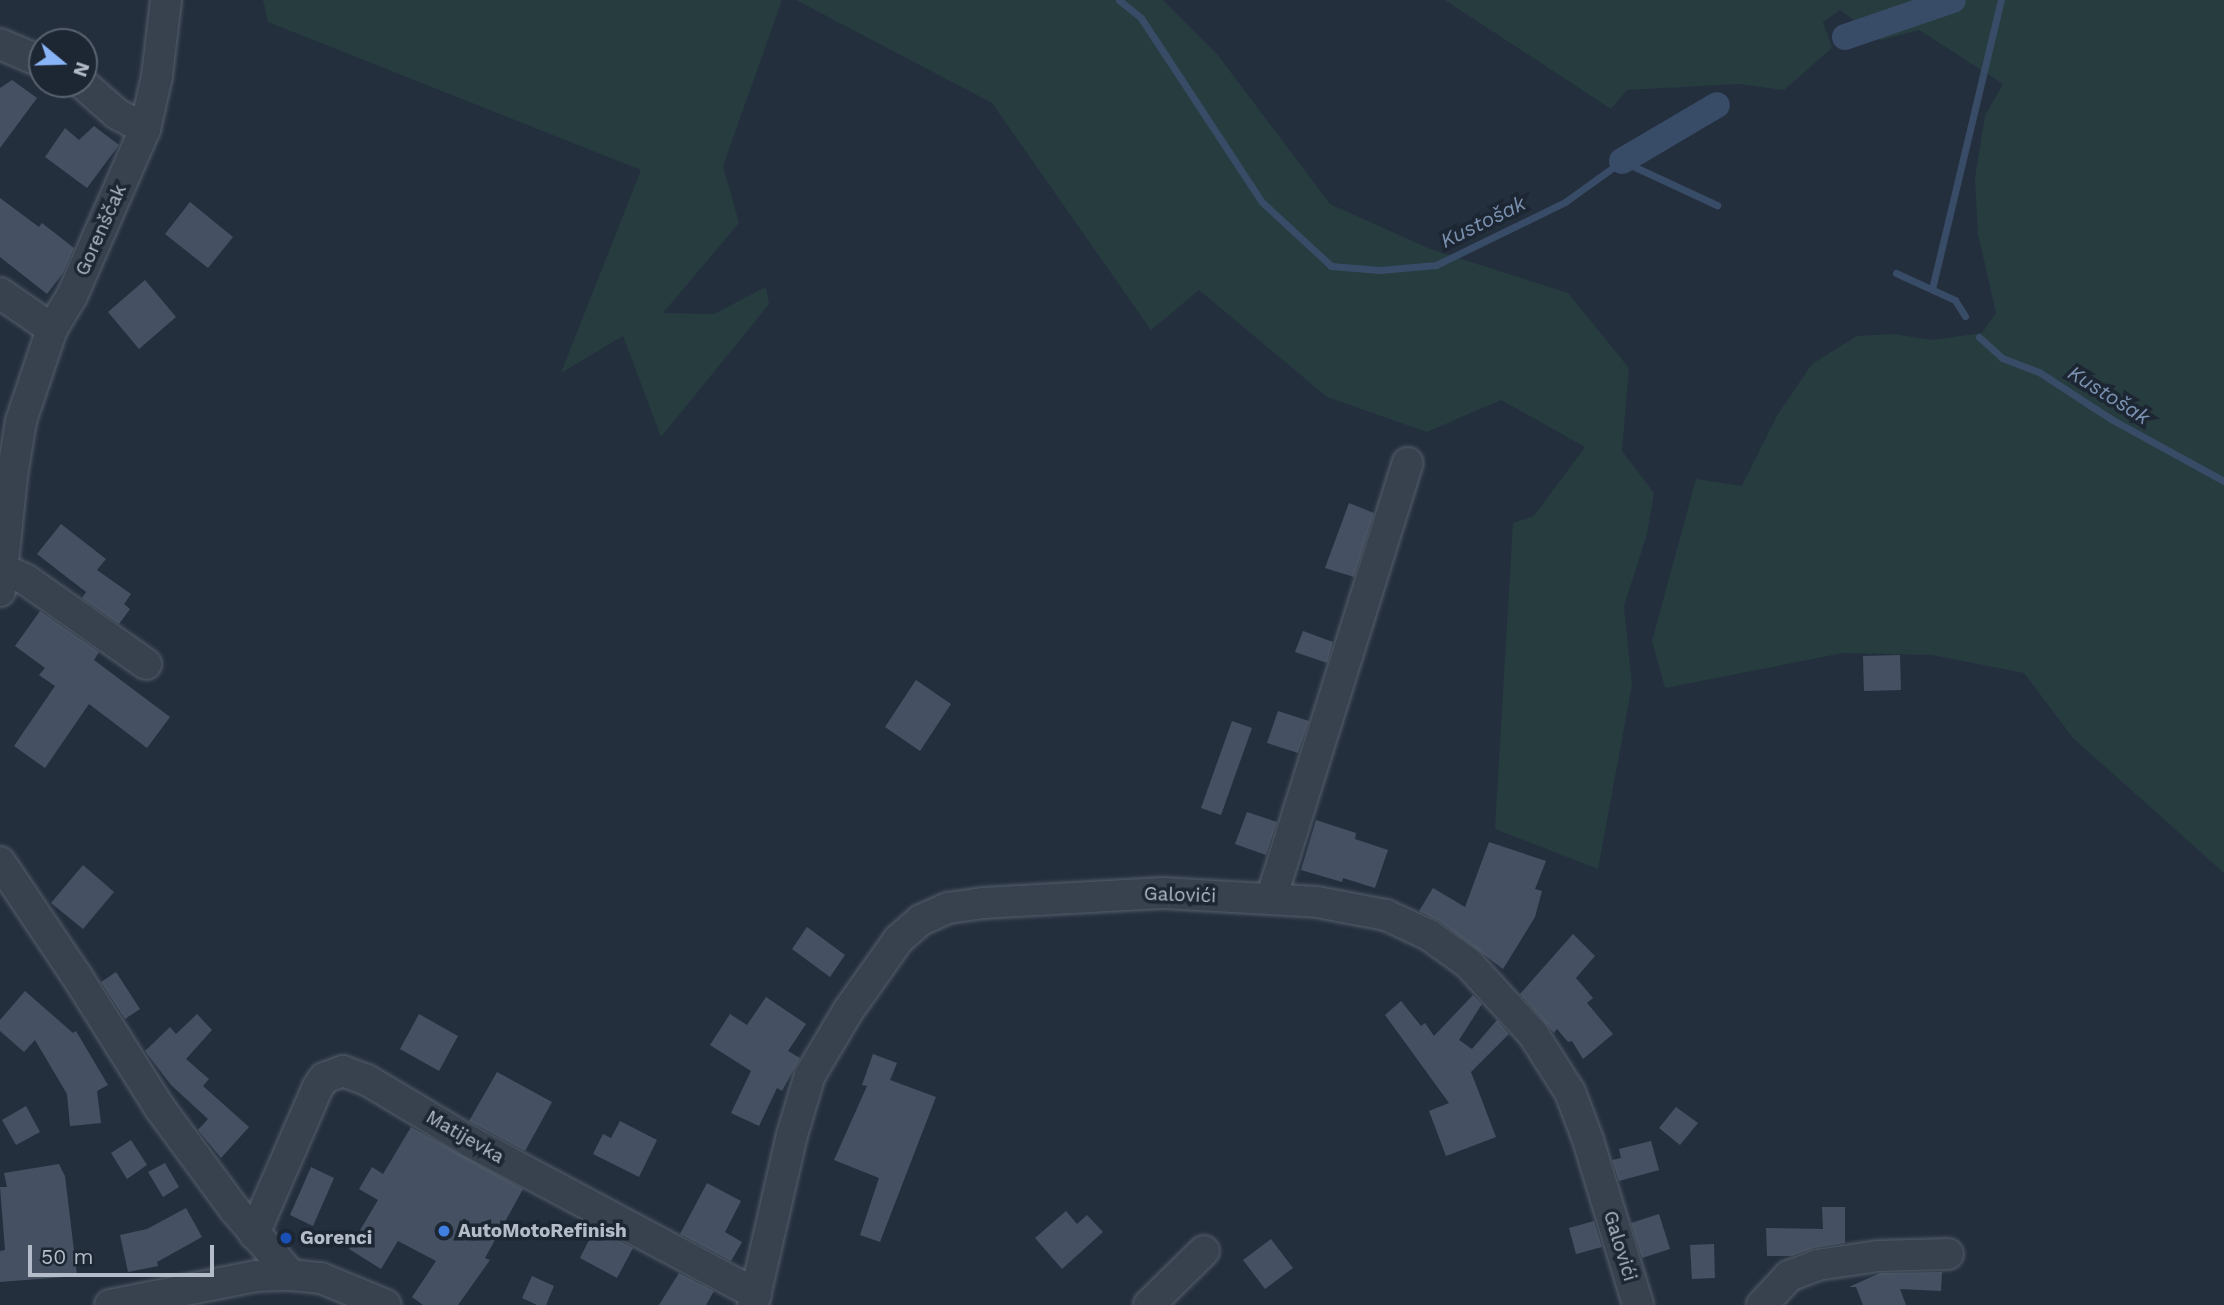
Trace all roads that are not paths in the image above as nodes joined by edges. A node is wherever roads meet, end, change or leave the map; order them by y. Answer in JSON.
{"nodes":[{"id":1,"x":166,"y":0,"type":"edge"},
{"id":2,"x":0,"y":44,"type":"edge"},
{"id":3,"x":28,"y":56,"type":"edge"},
{"id":4,"x":96,"y":98,"type":"edge"},
{"id":5,"x":145,"y":128,"type":"junction"},
{"id":6,"x":0,"y":293,"type":"edge"},
{"id":7,"x":52,"y":329,"type":"junction"},
{"id":8,"x":1408,"y":463,"type":"dead end"},
{"id":9,"x":2,"y":581,"type":"edge"},
{"id":10,"x":146,"y":664,"type":"dead end"},
{"id":11,"x":0,"y":862,"type":"edge"},
{"id":12,"x":1271,"y":899,"type":"junction"},
{"id":13,"x":254,"y":1234,"type":"junction"},
{"id":14,"x":1204,"y":1251,"type":"dead end"},
{"id":15,"x":1948,"y":1254,"type":"dead end"},
{"id":16,"x":291,"y":1275,"type":"junction"},
{"id":17,"x":754,"y":1299,"type":"edge"},
{"id":18,"x":110,"y":1305,"type":"edge"},
{"id":19,"x":386,"y":1305,"type":"edge"},
{"id":20,"x":1149,"y":1305,"type":"edge"},
{"id":21,"x":1639,"y":1305,"type":"edge"},
{"id":22,"x":1762,"y":1305,"type":"edge"}],
"edges":[{"from":1,"to":5,"type":"street","name":"Gorenščak"},
{"from":2,"to":3,"type":"street"},
{"from":4,"to":5,"type":"street"},
{"from":5,"to":7,"type":"street","name":"Gorenščak"},
{"from":6,"to":7,"type":"street"},
{"from":7,"to":9,"type":"street","name":"Gorenščak"},
{"from":8,"to":12,"type":"street"},
{"from":9,"to":10,"type":"street"},
{"from":11,"to":13,"type":"street"},
{"from":12,"to":17,"type":"street","name":"Galovići"},
{"from":12,"to":21,"type":"street","name":"Galovići"},
{"from":13,"to":16,"type":"street"},
{"from":13,"to":17,"type":"street","name":"Matijevka"},
{"from":14,"to":20,"type":"street"},
{"from":15,"to":22,"type":"street"},
{"from":16,"to":18,"type":"street"},
{"from":16,"to":19,"type":"street"}]}
